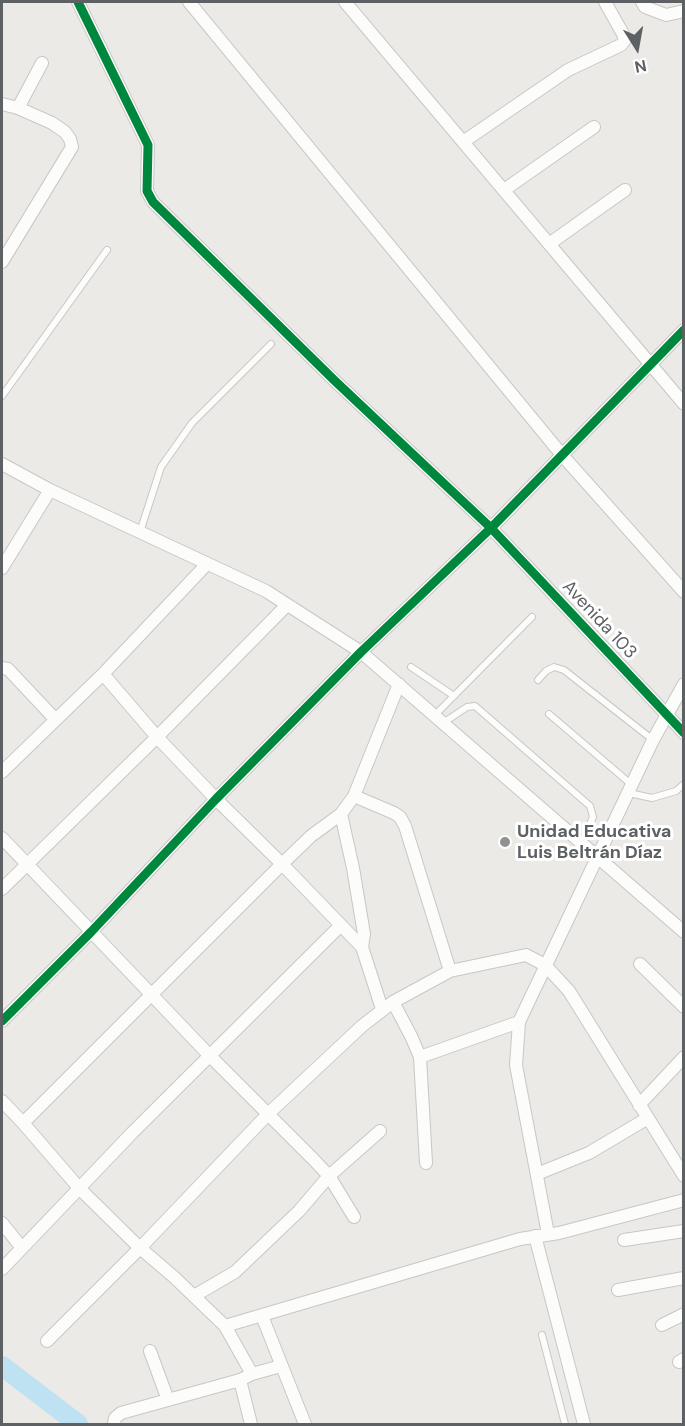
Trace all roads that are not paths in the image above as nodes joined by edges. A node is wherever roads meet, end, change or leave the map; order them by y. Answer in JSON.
{"nodes":[{"id":1,"x":78,"y":2,"type":"edge"},
{"id":2,"x":189,"y":2,"type":"edge"},
{"id":3,"x":345,"y":2,"type":"edge"},
{"id":4,"x":605,"y":2,"type":"edge"},
{"id":5,"x":642,"y":2,"type":"edge"},
{"id":6,"x":684,"y":11,"type":"edge"},
{"id":7,"x":42,"y":63,"type":"dead end"},
{"id":8,"x":3,"y":104,"type":"edge"},
{"id":9,"x":18,"y":108,"type":"junction"},
{"id":10,"x":2,"y":118,"type":"edge"},
{"id":11,"x":594,"y":127,"type":"dead end"},
{"id":12,"x":463,"y":142,"type":"junction"},
{"id":13,"x":504,"y":190,"type":"junction"},
{"id":14,"x":625,"y":190,"type":"dead end"},
{"id":15,"x":549,"y":244,"type":"junction"},
{"id":16,"x":107,"y":250,"type":"dead end"},
{"id":17,"x":2,"y":262,"type":"edge"},
{"id":18,"x":684,"y":330,"type":"edge"},
{"id":19,"x":271,"y":344,"type":"dead end"},
{"id":20,"x":650,"y":364,"type":"junction"},
{"id":21,"x":2,"y":396,"type":"edge"},
{"id":22,"x":684,"y":404,"type":"edge"},
{"id":23,"x":562,"y":454,"type":"junction"},
{"id":24,"x":2,"y":464,"type":"edge"},
{"id":25,"x":50,"y":490,"type":"junction"},
{"id":26,"x":491,"y":528,"type":"junction"},
{"id":27,"x":140,"y":532,"type":"junction"},
{"id":28,"x":207,"y":564,"type":"junction"},
{"id":29,"x":2,"y":568,"type":"edge"},
{"id":30,"x":684,"y":592,"type":"edge"},
{"id":31,"x":287,"y":605,"type":"junction"},
{"id":32,"x":532,"y":617,"type":"dead end"},
{"id":33,"x":361,"y":652,"type":"junction"},
{"id":34,"x":411,"y":667,"type":"dead end"},
{"id":35,"x":2,"y":668,"type":"edge"},
{"id":36,"x":103,"y":674,"type":"junction"},
{"id":37,"x":538,"y":680,"type":"dead end"},
{"id":38,"x":399,"y":684,"type":"junction"},
{"id":39,"x":684,"y":684,"type":"edge"},
{"id":40,"x":454,"y":696,"type":"junction"},
{"id":41,"x":549,"y":714,"type":"dead end"},
{"id":42,"x":666,"y":717,"type":"junction"},
{"id":43,"x":55,"y":719,"type":"junction"},
{"id":44,"x":439,"y":719,"type":"junction"},
{"id":45,"x":684,"y":733,"type":"edge"},
{"id":46,"x":158,"y":737,"type":"junction"},
{"id":47,"x":653,"y":740,"type":"junction"},
{"id":48,"x":2,"y":772,"type":"edge"},
{"id":49,"x":684,"y":784,"type":"edge"},
{"id":50,"x":630,"y":789,"type":"junction"},
{"id":51,"x":354,"y":796,"type":"junction"},
{"id":52,"x":216,"y":799,"type":"junction"},
{"id":53,"x":341,"y":814,"type":"junction"},
{"id":54,"x":2,"y":838,"type":"edge"},
{"id":55,"x":582,"y":843,"type":"junction"},
{"id":56,"x":599,"y":857,"type":"junction"},
{"id":57,"x":27,"y":863,"type":"junction"},
{"id":58,"x":282,"y":864,"type":"junction"},
{"id":59,"x":2,"y":889,"type":"edge"},
{"id":60,"x":341,"y":925,"type":"junction"},
{"id":61,"x":91,"y":932,"type":"junction"},
{"id":62,"x":684,"y":932,"type":"edge"},
{"id":63,"x":362,"y":947,"type":"junction"},
{"id":64,"x":640,"y":964,"type":"dead end"},
{"id":65,"x":545,"y":965,"type":"junction"},
{"id":66,"x":450,"y":972,"type":"junction"},
{"id":67,"x":151,"y":995,"type":"junction"},
{"id":68,"x":387,"y":1006,"type":"junction"},
{"id":69,"x":684,"y":1007,"type":"edge"},
{"id":70,"x":2,"y":1021,"type":"edge"},
{"id":71,"x":519,"y":1022,"type":"junction"},
{"id":72,"x":210,"y":1056,"type":"junction"},
{"id":73,"x":420,"y":1057,"type":"junction"},
{"id":74,"x":684,"y":1057,"type":"edge"},
{"id":75,"x":2,"y":1101,"type":"edge"},
{"id":76,"x":639,"y":1105,"type":"junction"},
{"id":77,"x":269,"y":1113,"type":"junction"},
{"id":78,"x":648,"y":1118,"type":"junction"},
{"id":79,"x":23,"y":1123,"type":"junction"},
{"id":80,"x":380,"y":1131,"type":"dead end"},
{"id":81,"x":426,"y":1163,"type":"dead end"},
{"id":82,"x":537,"y":1174,"type":"junction"},
{"id":83,"x":329,"y":1176,"type":"junction"},
{"id":84,"x":684,"y":1176,"type":"edge"},
{"id":85,"x":80,"y":1189,"type":"junction"},
{"id":86,"x":684,"y":1200,"type":"edge"},
{"id":87,"x":354,"y":1217,"type":"dead end"},
{"id":88,"x":2,"y":1223,"type":"edge"},
{"id":89,"x":684,"y":1231,"type":"edge"},
{"id":90,"x":548,"y":1234,"type":"junction"},
{"id":91,"x":535,"y":1236,"type":"junction"},
{"id":92,"x":624,"y":1240,"type":"dead end"},
{"id":93,"x":22,"y":1248,"type":"junction"},
{"id":94,"x":140,"y":1248,"type":"junction"},
{"id":95,"x":2,"y":1269,"type":"edge"},
{"id":96,"x":684,"y":1278,"type":"edge"},
{"id":97,"x":618,"y":1290,"type":"dead end"},
{"id":98,"x":194,"y":1296,"type":"junction"},
{"id":99,"x":684,"y":1314,"type":"edge"},
{"id":100,"x":262,"y":1316,"type":"junction"},
{"id":101,"x":662,"y":1325,"type":"dead end"},
{"id":102,"x":225,"y":1326,"type":"junction"},
{"id":103,"x":542,"y":1335,"type":"dead end"},
{"id":104,"x":47,"y":1341,"type":"dead end"},
{"id":105,"x":150,"y":1351,"type":"dead end"},
{"id":106,"x":281,"y":1366,"type":"junction"},
{"id":107,"x":252,"y":1374,"type":"junction"},
{"id":108,"x":240,"y":1380,"type":"junction"},
{"id":109,"x":168,"y":1400,"type":"junction"},
{"id":110,"x":114,"y":1425,"type":"edge"},
{"id":111,"x":251,"y":1425,"type":"edge"},
{"id":112,"x":305,"y":1425,"type":"edge"},
{"id":113,"x":565,"y":1425,"type":"edge"},
{"id":114,"x":584,"y":1425,"type":"edge"}],
"edges":[{"from":1,"to":26,"type":"street","name":"Avenida 103"},
{"from":2,"to":23,"type":"street"},
{"from":3,"to":12,"type":"street"},
{"from":4,"to":12,"type":"street"},
{"from":5,"to":6,"type":"street"},
{"from":7,"to":9,"type":"street"},
{"from":8,"to":9,"type":"street"},
{"from":8,"to":10,"type":"street"},
{"from":9,"to":17,"type":"street"},
{"from":11,"to":13,"type":"street"},
{"from":12,"to":13,"type":"street"},
{"from":13,"to":15,"type":"street"},
{"from":14,"to":15,"type":"street"},
{"from":15,"to":20,"type":"street"},
{"from":16,"to":21,"type":"lane"},
{"from":18,"to":20,"type":"street"},
{"from":19,"to":27,"type":"lane"},
{"from":20,"to":22,"type":"street"},
{"from":20,"to":23,"type":"street"},
{"from":23,"to":26,"type":"street"},
{"from":23,"to":30,"type":"street"},
{"from":24,"to":25,"type":"street"},
{"from":25,"to":27,"type":"street"},
{"from":25,"to":29,"type":"street"},
{"from":26,"to":33,"type":"street"},
{"from":26,"to":42,"type":"street","name":"Avenida 103"},
{"from":27,"to":28,"type":"street"},
{"from":28,"to":31,"type":"street"},
{"from":28,"to":36,"type":"street"},
{"from":31,"to":33,"type":"street"},
{"from":31,"to":46,"type":"street"},
{"from":32,"to":40,"type":"lane"},
{"from":33,"to":38,"type":"street"},
{"from":33,"to":52,"type":"street"},
{"from":34,"to":40,"type":"lane"},
{"from":35,"to":43,"type":"street"},
{"from":36,"to":43,"type":"street"},
{"from":36,"to":46,"type":"street"},
{"from":37,"to":47,"type":"lane"},
{"from":38,"to":44,"type":"street"},
{"from":38,"to":51,"type":"street"},
{"from":39,"to":42,"type":"street"},
{"from":40,"to":44,"type":"lane"},
{"from":41,"to":50,"type":"lane"},
{"from":42,"to":45,"type":"street","name":"Avenida 103"},
{"from":42,"to":47,"type":"street"},
{"from":43,"to":48,"type":"street"},
{"from":44,"to":55,"type":"street"},
{"from":44,"to":55,"type":"lane"},
{"from":46,"to":52,"type":"street"},
{"from":46,"to":57,"type":"street"},
{"from":47,"to":50,"type":"street"},
{"from":49,"to":50,"type":"lane"},
{"from":50,"to":56,"type":"street"},
{"from":51,"to":53,"type":"street"},
{"from":51,"to":66,"type":"street"},
{"from":52,"to":58,"type":"street"},
{"from":52,"to":61,"type":"street"},
{"from":53,"to":58,"type":"street"},
{"from":53,"to":63,"type":"street"},
{"from":54,"to":57,"type":"street"},
{"from":55,"to":56,"type":"street"},
{"from":56,"to":62,"type":"street"},
{"from":56,"to":65,"type":"street"},
{"from":57,"to":59,"type":"street"},
{"from":57,"to":61,"type":"street"},
{"from":58,"to":60,"type":"street"},
{"from":58,"to":67,"type":"street"},
{"from":60,"to":63,"type":"street"},
{"from":60,"to":72,"type":"street"},
{"from":61,"to":67,"type":"street"},
{"from":61,"to":70,"type":"street"},
{"from":63,"to":68,"type":"street"},
{"from":64,"to":69,"type":"street"},
{"from":65,"to":66,"type":"street"},
{"from":65,"to":71,"type":"street"},
{"from":65,"to":76,"type":"street"},
{"from":66,"to":68,"type":"street"},
{"from":67,"to":72,"type":"street"},
{"from":67,"to":79,"type":"street"},
{"from":68,"to":73,"type":"street"},
{"from":68,"to":77,"type":"street"},
{"from":71,"to":73,"type":"street"},
{"from":71,"to":82,"type":"street"},
{"from":72,"to":77,"type":"street"},
{"from":72,"to":85,"type":"street"},
{"from":73,"to":81,"type":"street"},
{"from":74,"to":76,"type":"street"},
{"from":75,"to":79,"type":"street"},
{"from":76,"to":78,"type":"street"},
{"from":77,"to":83,"type":"street"},
{"from":77,"to":94,"type":"street"},
{"from":78,"to":82,"type":"street"},
{"from":78,"to":84,"type":"street"},
{"from":79,"to":85,"type":"street"},
{"from":80,"to":83,"type":"street"},
{"from":82,"to":90,"type":"street"},
{"from":83,"to":87,"type":"street"},
{"from":83,"to":98,"type":"street"},
{"from":85,"to":93,"type":"street"},
{"from":85,"to":94,"type":"street"},
{"from":86,"to":90,"type":"street"},
{"from":88,"to":93,"type":"street"},
{"from":89,"to":92,"type":"street"},
{"from":90,"to":91,"type":"street"},
{"from":91,"to":100,"type":"street"},
{"from":91,"to":114,"type":"street"},
{"from":93,"to":95,"type":"street"},
{"from":94,"to":98,"type":"street"},
{"from":94,"to":104,"type":"street"},
{"from":96,"to":97,"type":"street"},
{"from":98,"to":102,"type":"street"},
{"from":99,"to":101,"type":"street"},
{"from":100,"to":102,"type":"street"},
{"from":100,"to":106,"type":"street"},
{"from":102,"to":107,"type":"street"},
{"from":103,"to":113,"type":"lane"},
{"from":105,"to":109,"type":"street"},
{"from":106,"to":107,"type":"street"},
{"from":106,"to":112,"type":"street"},
{"from":107,"to":108,"type":"street"},
{"from":108,"to":109,"type":"street"},
{"from":108,"to":111,"type":"street"},
{"from":109,"to":110,"type":"street"}]}
